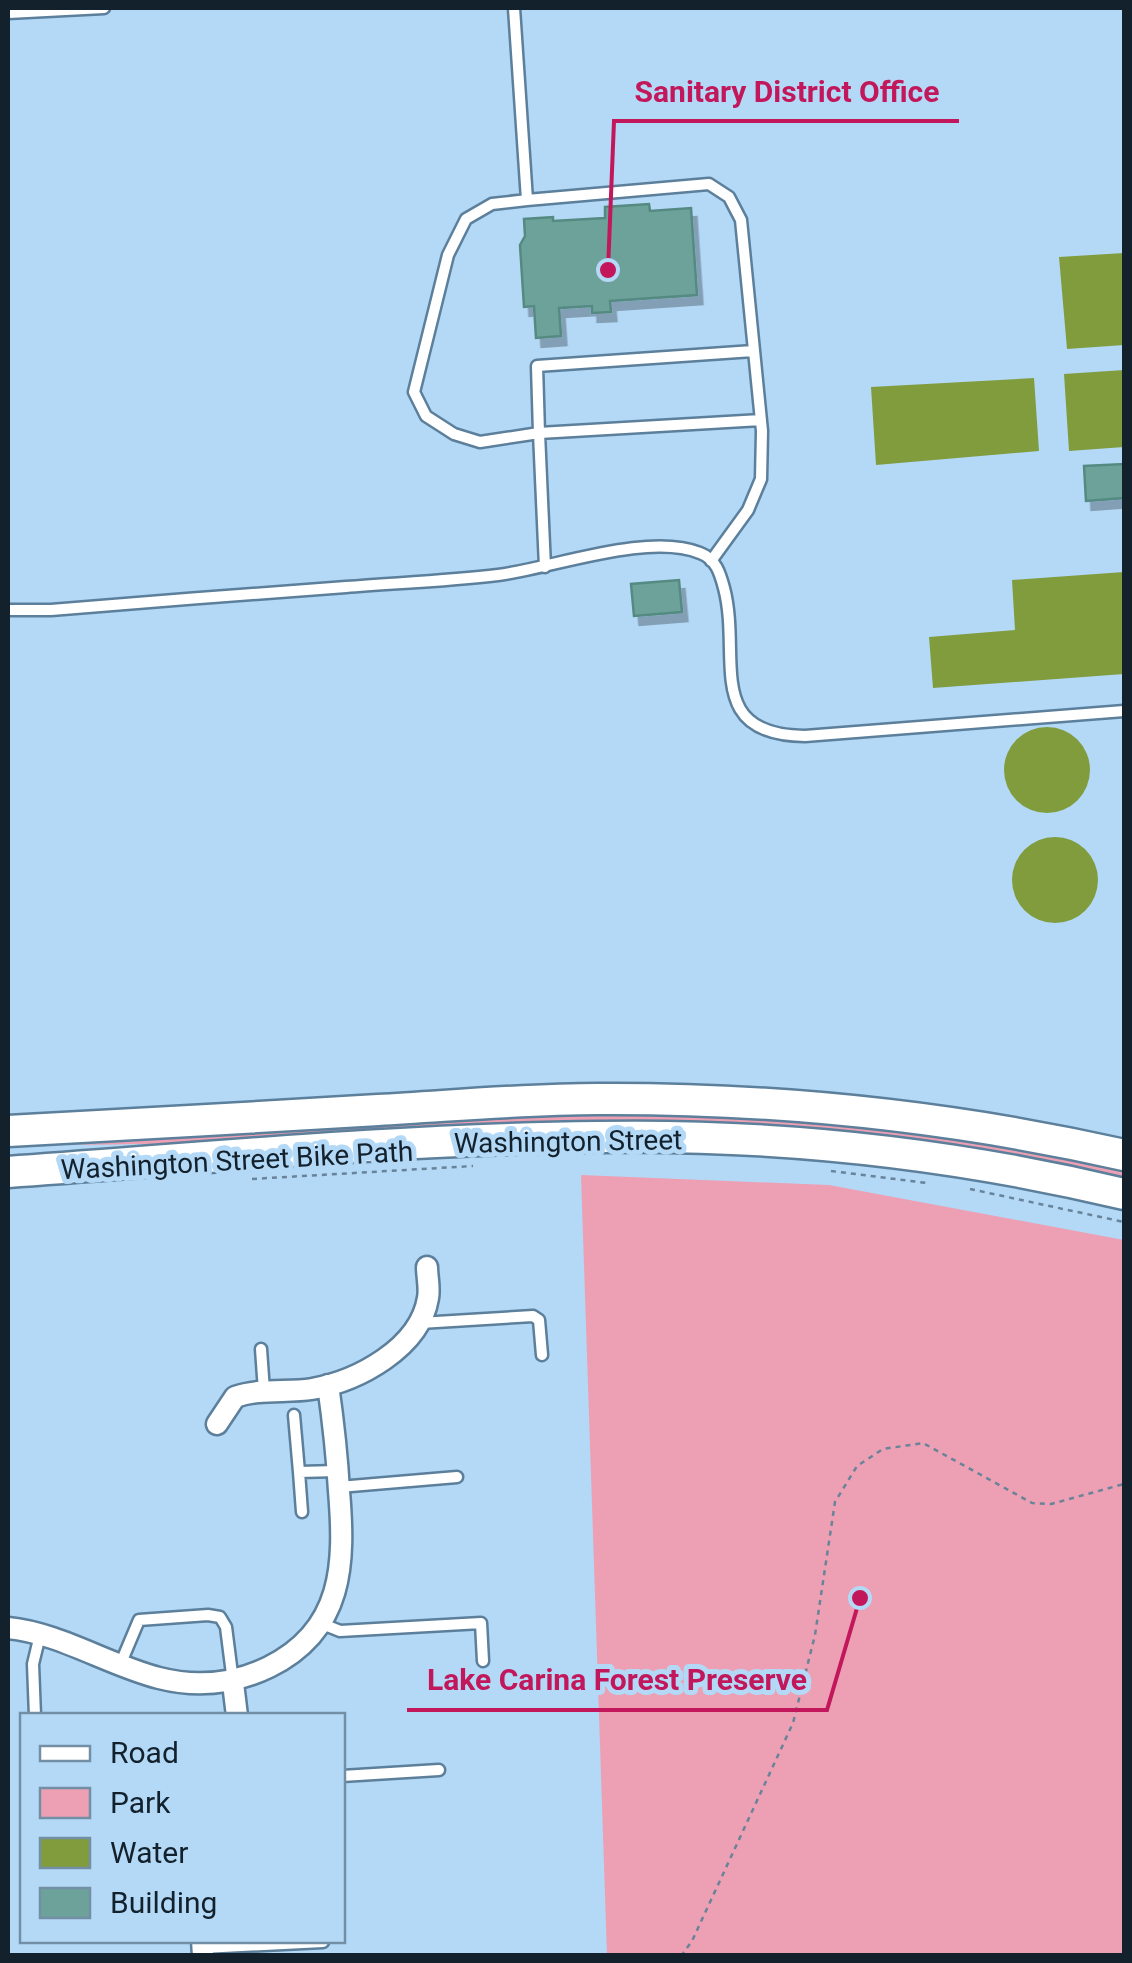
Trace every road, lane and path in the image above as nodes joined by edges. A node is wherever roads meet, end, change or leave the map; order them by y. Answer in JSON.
{"nodes":[{"id":1,"x":104,"y":8,"type":"edge"},
{"id":2,"x":514,"y":8,"type":"edge"},
{"id":3,"x":8,"y":13,"type":"edge"},
{"id":4,"x":527,"y":200,"type":"junction"},
{"id":5,"x":753,"y":351,"type":"junction"},
{"id":6,"x":761,"y":420,"type":"junction"},
{"id":7,"x":539,"y":432,"type":"junction"},
{"id":8,"x":711,"y":561,"type":"junction"},
{"id":9,"x":545,"y":566,"type":"junction"},
{"id":10,"x":8,"y":610,"type":"edge"},
{"id":11,"x":1124,"y":711,"type":"edge"},
{"id":12,"x":8,"y":1130,"type":"edge"},
{"id":13,"x":1124,"y":1155,"type":"edge"},
{"id":14,"x":473,"y":1166,"type":"dead end"},
{"id":15,"x":828,"y":1171,"type":"dead end"},
{"id":16,"x":8,"y":1172,"type":"edge"},
{"id":17,"x":246,"y":1179,"type":"dead end"},
{"id":18,"x":936,"y":1184,"type":"dead end"},
{"id":19,"x":972,"y":1190,"type":"dead end"},
{"id":20,"x":1124,"y":1194,"type":"edge"},
{"id":21,"x":1124,"y":1222,"type":"edge"},
{"id":22,"x":427,"y":1267,"type":"dead end"},
{"id":23,"x":419,"y":1323,"type":"junction"},
{"id":24,"x":261,"y":1349,"type":"dead end"},
{"id":25,"x":542,"y":1356,"type":"dead end"},
{"id":26,"x":328,"y":1385,"type":"junction"},
{"id":27,"x":264,"y":1392,"type":"junction"},
{"id":28,"x":294,"y":1415,"type":"dead end"},
{"id":29,"x":217,"y":1424,"type":"dead end"},
{"id":30,"x":299,"y":1472,"type":"junction"},
{"id":31,"x":458,"y":1478,"type":"dead end"},
{"id":32,"x":338,"y":1479,"type":"junction"},
{"id":33,"x":1124,"y":1484,"type":"edge"},
{"id":34,"x":302,"y":1512,"type":"dead end"},
{"id":35,"x":319,"y":1623,"type":"junction"},
{"id":36,"x":8,"y":1628,"type":"edge"},
{"id":37,"x":40,"y":1635,"type":"junction"},
{"id":38,"x":482,"y":1660,"type":"dead end"},
{"id":39,"x":120,"y":1665,"type":"junction"},
{"id":40,"x":233,"y":1682,"type":"junction"},
{"id":41,"x":35,"y":1713,"type":"edge"},
{"id":42,"x":237,"y":1713,"type":"edge"},
{"id":43,"x":440,"y":1770,"type":"dead end"},
{"id":44,"x":345,"y":1776,"type":"edge"},
{"id":45,"x":303,"y":1943,"type":"edge"},
{"id":46,"x":203,"y":1948,"type":"edge"},
{"id":47,"x":682,"y":1956,"type":"edge"}],
"edges":[{"from":1,"to":3,"type":"lane"},
{"from":2,"to":4,"type":"lane"},
{"from":4,"to":5,"type":"lane"},
{"from":4,"to":7,"type":"lane"},
{"from":5,"to":6,"type":"lane"},
{"from":5,"to":7,"type":"lane"},
{"from":6,"to":7,"type":"lane"},
{"from":6,"to":8,"type":"lane"},
{"from":7,"to":9,"type":"lane"},
{"from":8,"to":9,"type":"lane"},
{"from":8,"to":11,"type":"lane"},
{"from":9,"to":10,"type":"lane"},
{"from":12,"to":13,"type":"main road","name":"Washington Street"},
{"from":14,"to":17,"type":"path","name":"Washington Street Bike Path"},
{"from":15,"to":18,"type":"path"},
{"from":16,"to":20,"type":"main road","name":"Washington Street"},
{"from":19,"to":21,"type":"path"},
{"from":22,"to":23,"type":"street"},
{"from":23,"to":25,"type":"lane"},
{"from":23,"to":26,"type":"street"},
{"from":24,"to":27,"type":"lane"},
{"from":26,"to":27,"type":"street"},
{"from":26,"to":32,"type":"street"},
{"from":27,"to":29,"type":"street"},
{"from":28,"to":30,"type":"lane"},
{"from":30,"to":32,"type":"lane"},
{"from":30,"to":34,"type":"lane"},
{"from":31,"to":32,"type":"lane"},
{"from":32,"to":35,"type":"street"},
{"from":33,"to":47,"type":"path"},
{"from":35,"to":38,"type":"lane"},
{"from":35,"to":40,"type":"street"},
{"from":36,"to":37,"type":"street"},
{"from":37,"to":39,"type":"street"},
{"from":37,"to":41,"type":"lane"},
{"from":39,"to":40,"type":"street"},
{"from":39,"to":40,"type":"lane"},
{"from":40,"to":42,"type":"street"},
{"from":43,"to":44,"type":"lane"},
{"from":45,"to":46,"type":"lane"}]}
